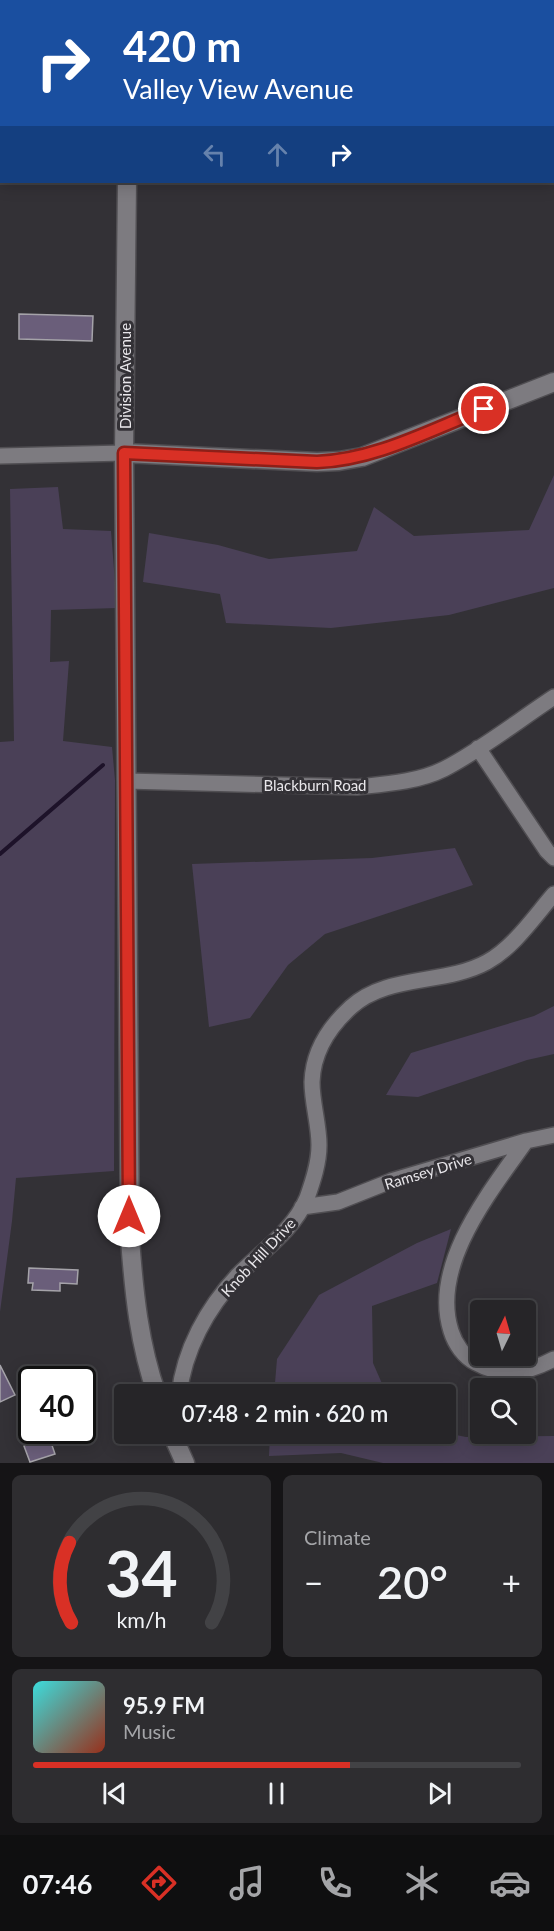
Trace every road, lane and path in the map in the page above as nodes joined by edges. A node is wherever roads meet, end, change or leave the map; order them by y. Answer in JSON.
{"nodes":[{"id":1,"x":127,"y":183,"type":"edge"},
{"id":2,"x":554,"y":382,"type":"edge"},
{"id":3,"x":124,"y":453,"type":"junction"},
{"id":4,"x":0,"y":456,"type":"edge"},
{"id":5,"x":554,"y":698,"type":"edge"},
{"id":6,"x":478,"y":748,"type":"junction"},
{"id":7,"x":126,"y":781,"type":"junction"},
{"id":8,"x":554,"y":858,"type":"edge"},
{"id":9,"x":554,"y":894,"type":"edge"},
{"id":10,"x":554,"y":1135,"type":"edge"},
{"id":11,"x":526,"y":1141,"type":"junction"},
{"id":12,"x":302,"y":1208,"type":"junction"},
{"id":13,"x":554,"y":1359,"type":"edge"},
{"id":14,"x":153,"y":1384,"type":"edge"},
{"id":15,"x":181,"y":1384,"type":"edge"},
{"id":16,"x":177,"y":1444,"type":"edge"},
{"id":17,"x":185,"y":1463,"type":"edge"}],
"edges":[{"from":1,"to":3,"type":"street","name":"Division Avenue"},
{"from":2,"to":3,"type":"street"},
{"from":3,"to":4,"type":"street"},
{"from":3,"to":7,"type":"street","name":"Division Avenue"},
{"from":5,"to":6,"type":"street","name":"Blackburn Road"},
{"from":6,"to":7,"type":"street","name":"Blackburn Road"},
{"from":6,"to":8,"type":"street"},
{"from":7,"to":14,"type":"street","name":"Division Avenue"},
{"from":9,"to":12,"type":"street","name":"Knob Hill Drive"},
{"from":10,"to":11,"type":"street","name":"Ramsey Drive"},
{"from":11,"to":12,"type":"street","name":"Ramsey Drive"},
{"from":11,"to":13,"type":"street"},
{"from":12,"to":15,"type":"street","name":"Knob Hill Drive"},
{"from":16,"to":17,"type":"street"}]}
